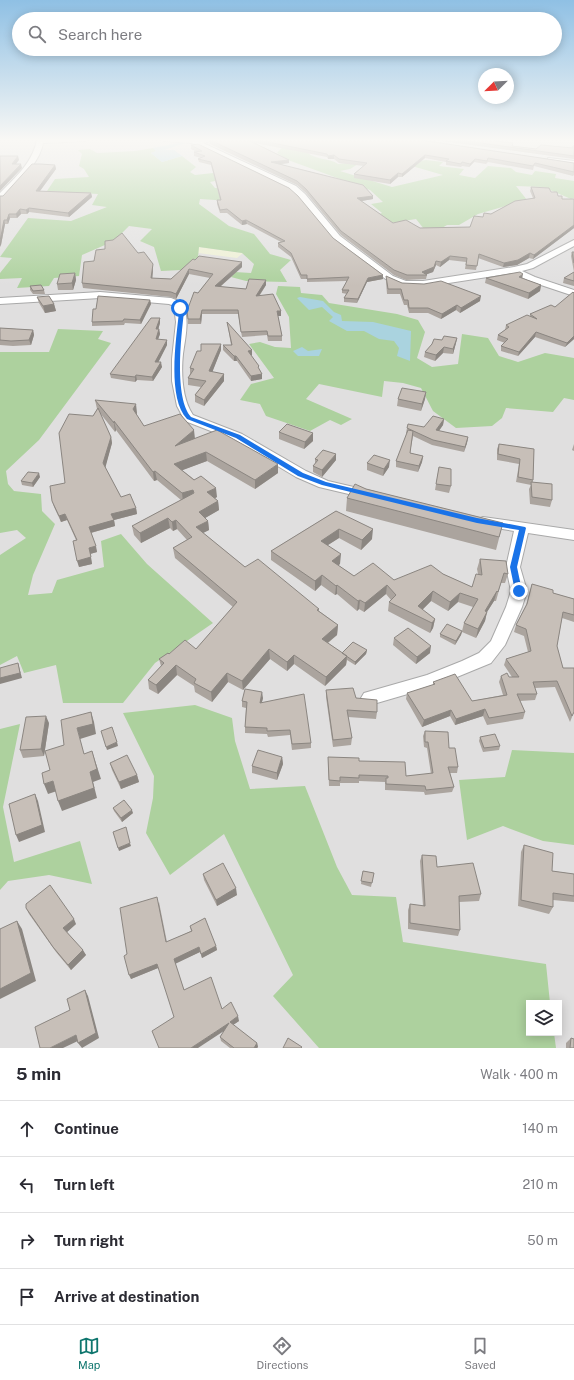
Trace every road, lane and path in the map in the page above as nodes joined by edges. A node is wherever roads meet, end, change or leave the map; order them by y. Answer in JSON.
{"nodes":[{"id":1,"x":8,"y":188,"type":"edge"},
{"id":2,"x":293,"y":188,"type":"edge"},
{"id":3,"x":0,"y":197,"type":"edge"},
{"id":4,"x":574,"y":243,"type":"edge"},
{"id":5,"x":514,"y":270,"type":"junction"},
{"id":6,"x":574,"y":293,"type":"edge"},
{"id":7,"x":0,"y":301,"type":"edge"},
{"id":8,"x":384,"y":498,"type":"edge"},
{"id":9,"x":470,"y":519,"type":"edge"},
{"id":10,"x":522,"y":528,"type":"junction"},
{"id":11,"x":574,"y":535,"type":"edge"},
{"id":12,"x":370,"y":698,"type":"edge"}],
"edges":[{"from":1,"to":3,"type":"street"},
{"from":2,"to":5,"type":"street"},
{"from":4,"to":5,"type":"street"},
{"from":5,"to":6,"type":"street"},
{"from":7,"to":8,"type":"street"},
{"from":9,"to":10,"type":"street"},
{"from":10,"to":11,"type":"street"},
{"from":10,"to":12,"type":"street"}]}
